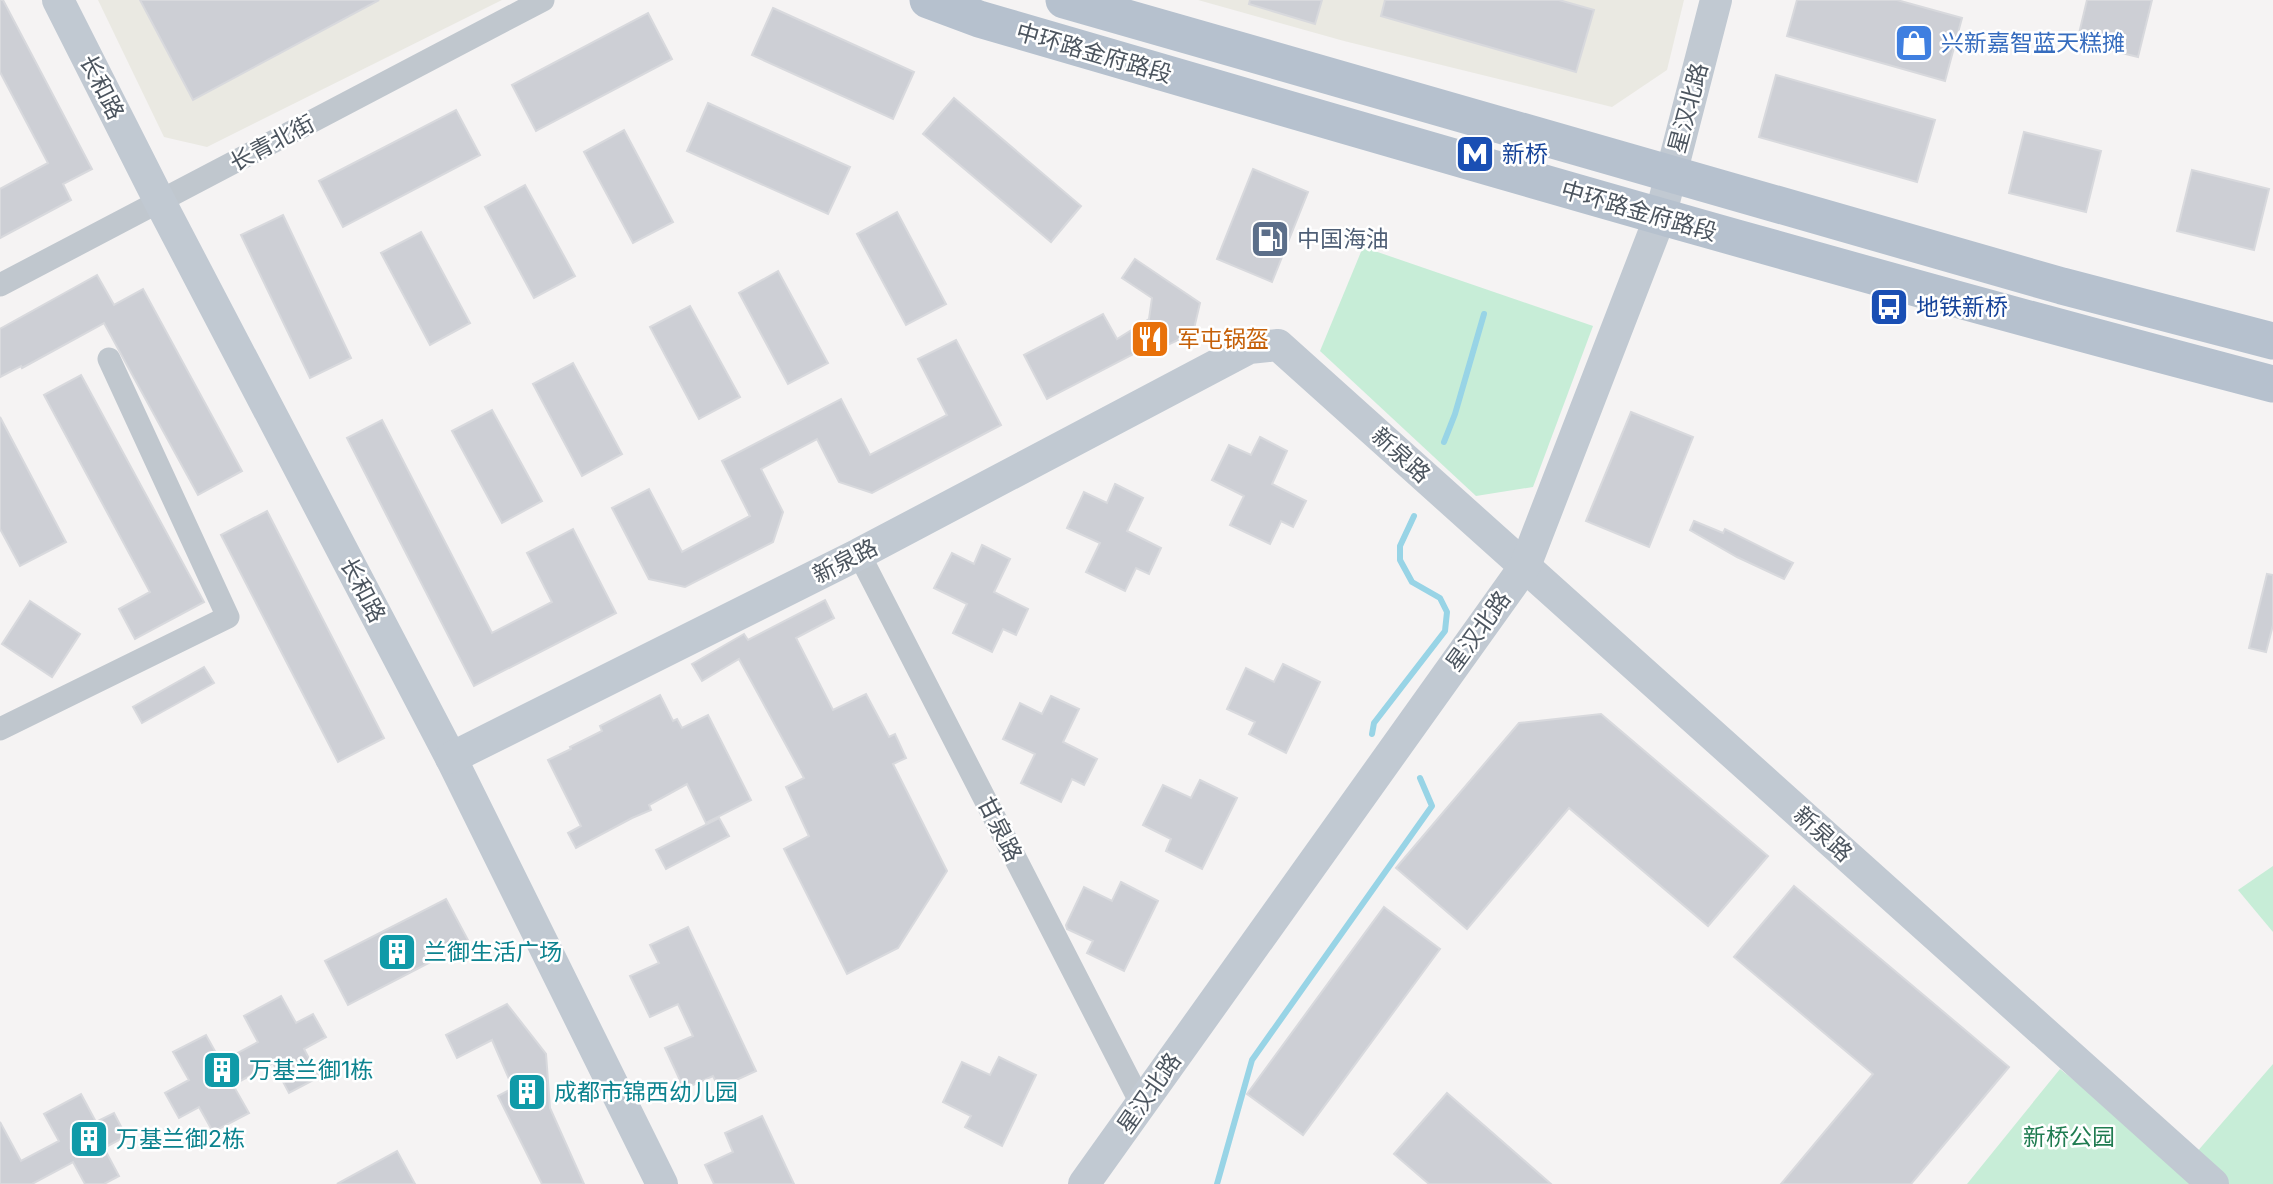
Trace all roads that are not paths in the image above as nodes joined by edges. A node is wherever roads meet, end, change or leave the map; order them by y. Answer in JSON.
{"nodes":[{"id":1,"x":58,"y":0,"type":"edge"},
{"id":2,"x":543,"y":0,"type":"edge"},
{"id":3,"x":928,"y":0,"type":"edge"},
{"id":4,"x":1064,"y":0,"type":"edge"},
{"id":5,"x":1716,"y":0,"type":"edge"},
{"id":6,"x":1671,"y":173,"type":"junction"},
{"id":7,"x":160,"y":202,"type":"junction"},
{"id":8,"x":1660,"y":217,"type":"junction"},
{"id":9,"x":0,"y":285,"type":"edge"},
{"id":10,"x":2273,"y":341,"type":"edge"},
{"id":11,"x":109,"y":359,"type":"dead end"},
{"id":12,"x":2273,"y":384,"type":"edge"},
{"id":13,"x":859,"y":554,"type":"junction"},
{"id":14,"x":1525,"y":566,"type":"junction"},
{"id":15,"x":0,"y":729,"type":"edge"},
{"id":16,"x":451,"y":758,"type":"junction"},
{"id":17,"x":1141,"y":1103,"type":"junction"},
{"id":18,"x":662,"y":1184,"type":"edge"},
{"id":19,"x":1084,"y":1184,"type":"edge"},
{"id":20,"x":2213,"y":1184,"type":"edge"}],
"edges":[{"from":1,"to":7,"type":"street","name":"长和路"},
{"from":2,"to":7,"type":"street","name":"长青北街"},
{"from":3,"to":8,"type":"main road","name":"中环路金府路段"},
{"from":4,"to":6,"type":"main road","name":"中环路金府路段"},
{"from":5,"to":6,"type":"street","name":"星汉北路"},
{"from":6,"to":8,"type":"street","name":"星汉北路"},
{"from":6,"to":10,"type":"main road","name":"中环路金府路段"},
{"from":7,"to":9,"type":"street","name":"长青北街"},
{"from":7,"to":16,"type":"street","name":"长和路"},
{"from":8,"to":12,"type":"main road","name":"中环路金府路段"},
{"from":8,"to":14,"type":"street","name":"星汉北路"},
{"from":11,"to":15,"type":"street"},
{"from":13,"to":14,"type":"street","name":"新泉路"},
{"from":13,"to":16,"type":"street","name":"新泉路"},
{"from":13,"to":17,"type":"street","name":"甘泉路"},
{"from":14,"to":17,"type":"street","name":"星汉北路"},
{"from":14,"to":20,"type":"street","name":"新泉路"},
{"from":16,"to":18,"type":"street","name":"长和路"},
{"from":17,"to":19,"type":"street","name":"星汉北路"}]}
